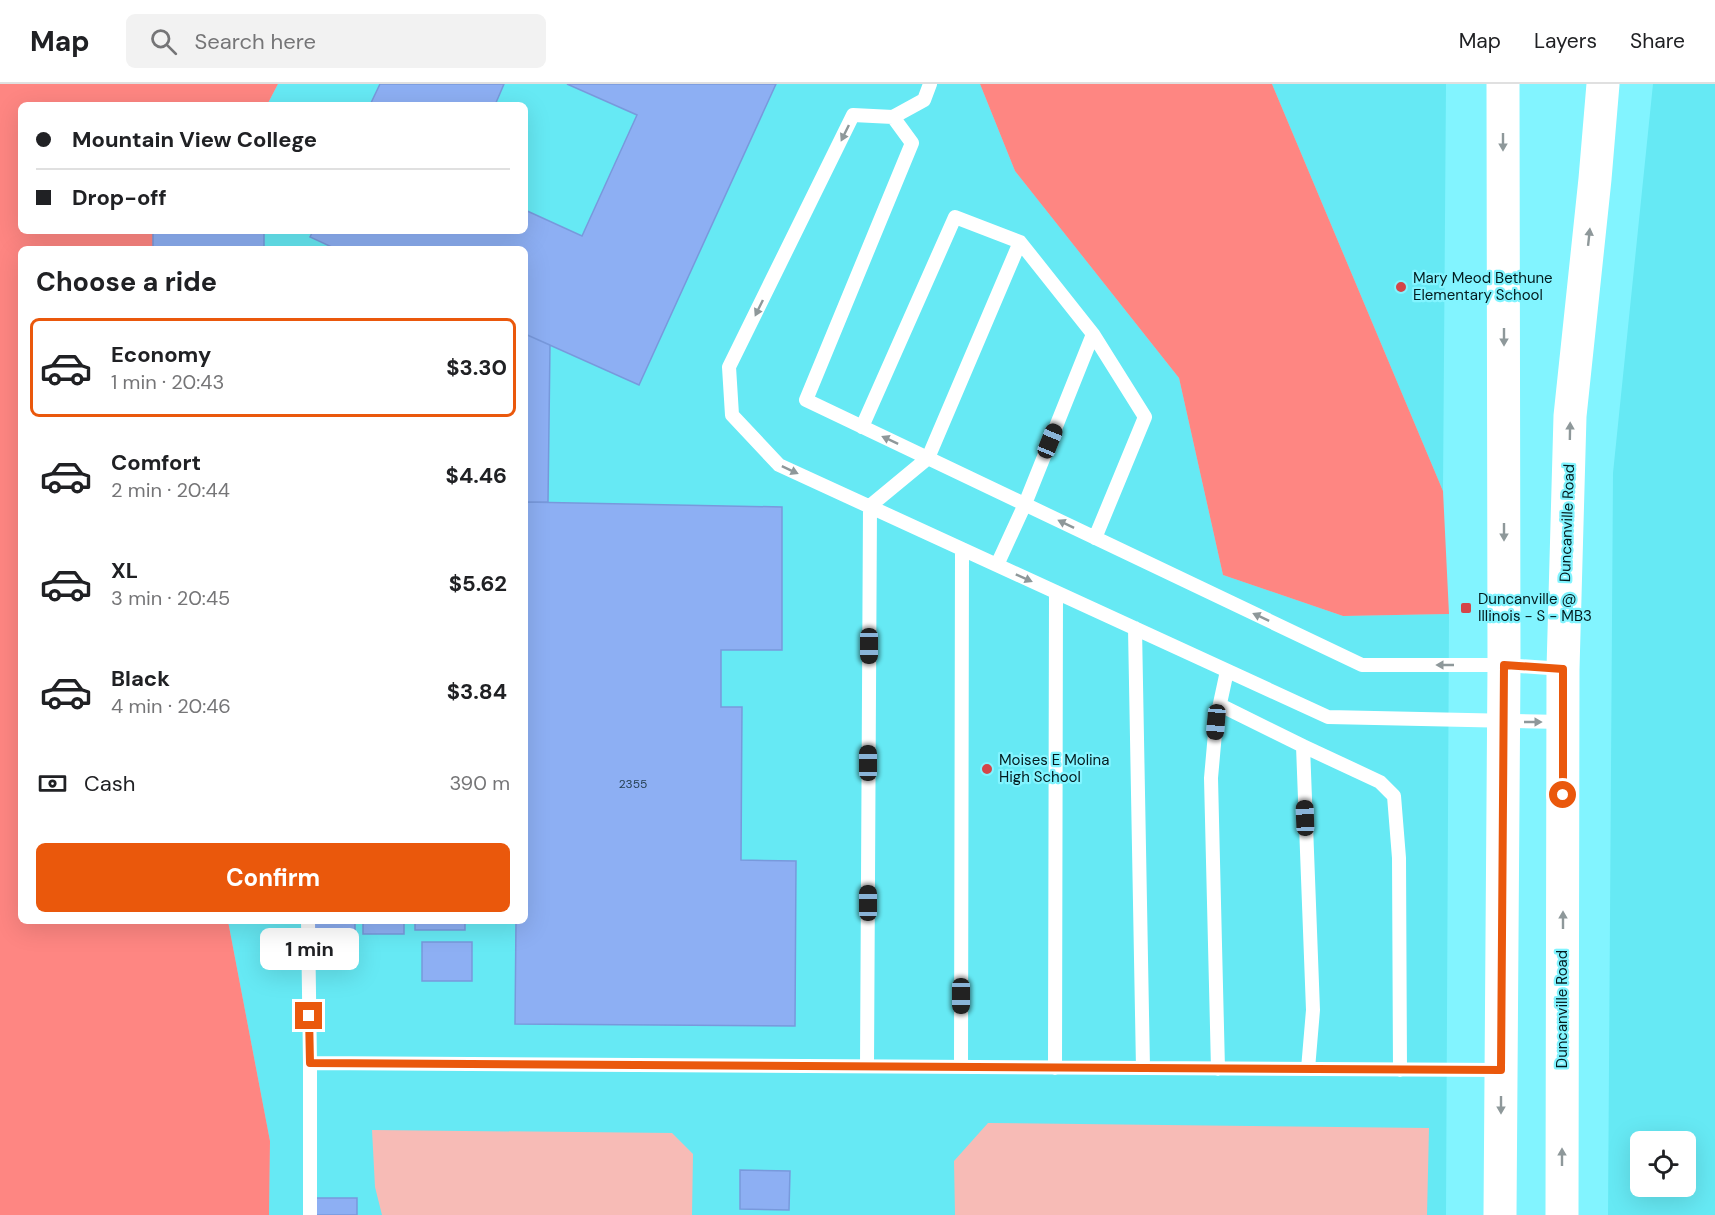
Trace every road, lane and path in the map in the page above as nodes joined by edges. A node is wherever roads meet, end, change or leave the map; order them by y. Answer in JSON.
{"nodes":[{"id":1,"x":930,"y":84,"type":"edge"},
{"id":2,"x":1503,"y":84,"type":"edge"},
{"id":3,"x":1603,"y":84,"type":"edge"},
{"id":4,"x":893,"y":117,"type":"junction"},
{"id":5,"x":1020,"y":242,"type":"junction"},
{"id":6,"x":1093,"y":334,"type":"junction"},
{"id":7,"x":862,"y":427,"type":"junction"},
{"id":8,"x":928,"y":458,"type":"junction"},
{"id":9,"x":1024,"y":504,"type":"junction"},
{"id":10,"x":870,"y":506,"type":"junction"},
{"id":11,"x":1095,"y":538,"type":"junction"},
{"id":12,"x":962,"y":549,"type":"junction"},
{"id":13,"x":997,"y":565,"type":"junction"},
{"id":14,"x":1056,"y":592,"type":"junction"},
{"id":15,"x":1135,"y":628,"type":"junction"},
{"id":16,"x":1504,"y":665,"type":"junction"},
{"id":17,"x":1563,"y":669,"type":"junction"},
{"id":18,"x":1227,"y":671,"type":"junction"},
{"id":19,"x":1220,"y":705,"type":"junction"},
{"id":20,"x":1503,"y":722,"type":"junction"},
{"id":21,"x":1564,"y":722,"type":"junction"},
{"id":22,"x":1303,"y":746,"type":"junction"},
{"id":23,"x":308,"y":924,"type":"edge"},
{"id":24,"x":310,"y":1063,"type":"junction"},
{"id":25,"x":867,"y":1066,"type":"junction"},
{"id":26,"x":961,"y":1067,"type":"junction"},
{"id":27,"x":1055,"y":1068,"type":"junction"},
{"id":28,"x":1143,"y":1068,"type":"junction"},
{"id":29,"x":1218,"y":1069,"type":"junction"},
{"id":30,"x":1308,"y":1069,"type":"junction"},
{"id":31,"x":1400,"y":1070,"type":"junction"},
{"id":32,"x":1501,"y":1070,"type":"junction"},
{"id":33,"x":310,"y":1215,"type":"edge"},
{"id":34,"x":1500,"y":1215,"type":"edge"},
{"id":35,"x":1562,"y":1215,"type":"edge"}],
"edges":[{"from":1,"to":4,"type":"lane"},
{"from":2,"to":16,"type":"main road","one_way":true},
{"from":17,"to":3,"type":"main road","name":"Duncanville Road","one_way":true},
{"from":4,"to":7,"type":"lane"},
{"from":4,"to":10,"type":"lane","one_way":true},
{"from":5,"to":6,"type":"lane"},
{"from":5,"to":7,"type":"lane"},
{"from":5,"to":8,"type":"lane"},
{"from":6,"to":9,"type":"lane"},
{"from":6,"to":11,"type":"lane"},
{"from":8,"to":7,"type":"lane","one_way":true},
{"from":8,"to":9,"type":"lane"},
{"from":8,"to":10,"type":"lane"},
{"from":11,"to":9,"type":"lane","one_way":true},
{"from":9,"to":13,"type":"lane"},
{"from":10,"to":12,"type":"lane"},
{"from":10,"to":25,"type":"lane"},
{"from":16,"to":11,"type":"lane","one_way":true},
{"from":12,"to":13,"type":"lane"},
{"from":12,"to":26,"type":"lane"},
{"from":13,"to":14,"type":"lane","one_way":true},
{"from":14,"to":15,"type":"lane"},
{"from":14,"to":27,"type":"lane"},
{"from":15,"to":18,"type":"lane"},
{"from":15,"to":28,"type":"lane"},
{"from":16,"to":17,"type":"lane"},
{"from":16,"to":20,"type":"main road"},
{"from":17,"to":21,"type":"main road","name":"Duncanville Road"},
{"from":18,"to":19,"type":"lane"},
{"from":18,"to":20,"type":"lane"},
{"from":19,"to":22,"type":"lane"},
{"from":19,"to":29,"type":"lane"},
{"from":20,"to":21,"type":"lane","one_way":true},
{"from":20,"to":32,"type":"main road"},
{"from":35,"to":21,"type":"main road","name":"Duncanville Road","one_way":true},
{"from":22,"to":30,"type":"lane"},
{"from":22,"to":31,"type":"lane"},
{"from":23,"to":24,"type":"lane"},
{"from":24,"to":25,"type":"lane"},
{"from":24,"to":33,"type":"lane"},
{"from":25,"to":26,"type":"lane"},
{"from":26,"to":27,"type":"lane"},
{"from":27,"to":28,"type":"lane"},
{"from":28,"to":29,"type":"lane"},
{"from":29,"to":30,"type":"lane"},
{"from":30,"to":31,"type":"lane"},
{"from":31,"to":32,"type":"lane"},
{"from":32,"to":34,"type":"main road","one_way":true}]}
